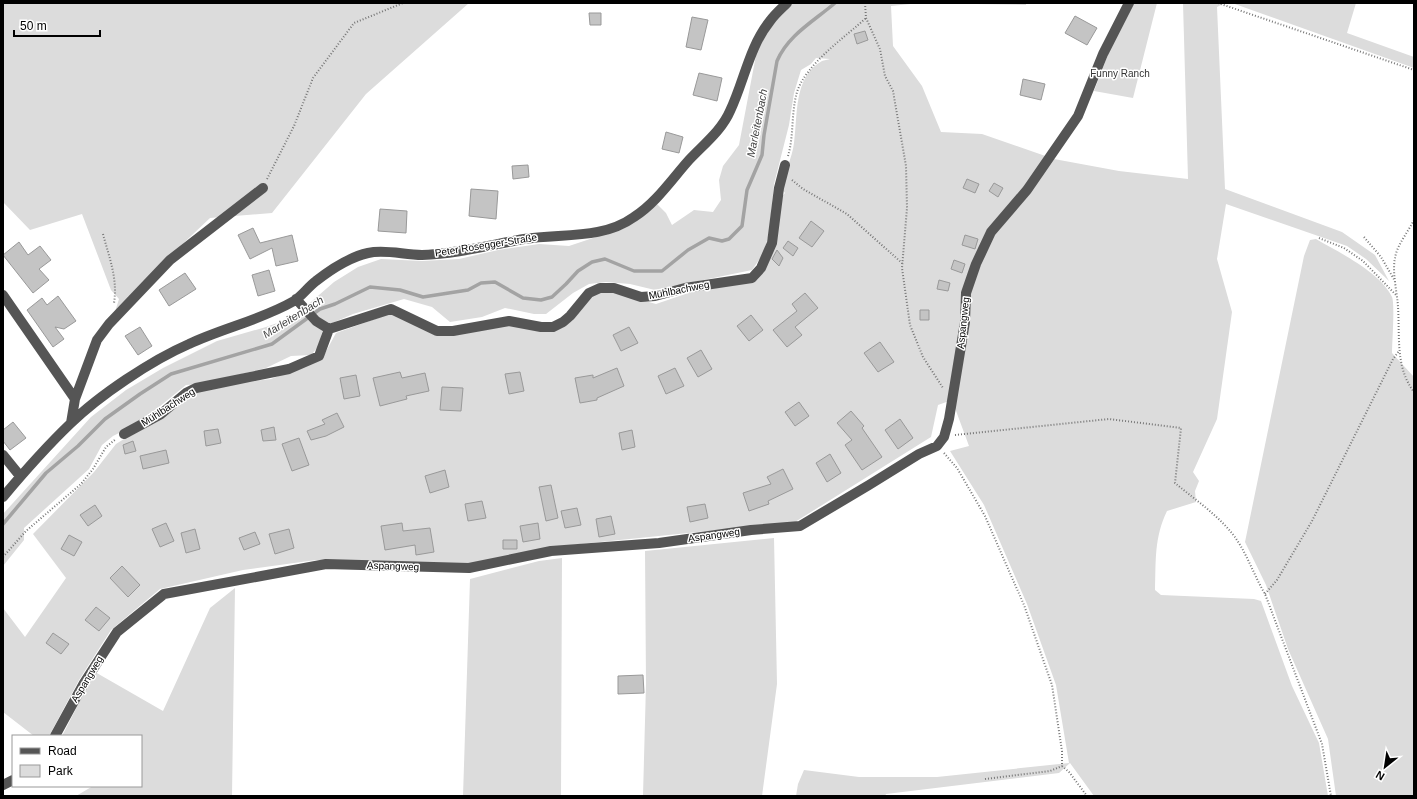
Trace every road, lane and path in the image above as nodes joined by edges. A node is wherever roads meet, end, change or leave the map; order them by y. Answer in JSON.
{"nodes":[{"id":1,"x":403,"y":3,"type":"edge"},
{"id":2,"x":787,"y":3,"type":"edge"},
{"id":3,"x":865,"y":3,"type":"edge"},
{"id":4,"x":1129,"y":3,"type":"edge"},
{"id":5,"x":1218,"y":3,"type":"edge"},
{"id":6,"x":866,"y":18,"type":"junction"},
{"id":7,"x":1414,"y":70,"type":"edge"},
{"id":8,"x":785,"y":165,"type":"joint"},
{"id":9,"x":781,"y":178,"type":"junction"},
{"id":10,"x":262,"y":188,"type":"joint"},
{"id":11,"x":1414,"y":220,"type":"edge"},
{"id":12,"x":103,"y":234,"type":"dead end"},
{"id":13,"x":1364,"y":237,"type":"dead end"},
{"id":14,"x":1319,"y":238,"type":"dead end"},
{"id":15,"x":902,"y":262,"type":"junction"},
{"id":16,"x":1395,"y":282,"type":"junction"},
{"id":17,"x":3,"y":295,"type":"edge"},
{"id":18,"x":1398,"y":297,"type":"junction"},
{"id":19,"x":296,"y":299,"type":"junction"},
{"id":20,"x":111,"y":322,"type":"junction"},
{"id":21,"x":329,"y":329,"type":"junction"},
{"id":22,"x":1399,"y":351,"type":"junction"},
{"id":23,"x":942,"y":379,"type":"dead end"},
{"id":24,"x":939,"y":381,"type":"junction"},
{"id":25,"x":1414,"y":392,"type":"edge"},
{"id":26,"x":75,"y":399,"type":"junction"},
{"id":27,"x":952,"y":400,"type":"junction"},
{"id":28,"x":71,"y":423,"type":"junction"},
{"id":29,"x":124,"y":434,"type":"joint"},
{"id":30,"x":944,"y":437,"type":"junction"},
{"id":31,"x":937,"y":446,"type":"junction"},
{"id":32,"x":3,"y":455,"type":"edge"},
{"id":33,"x":20,"y":476,"type":"junction"},
{"id":34,"x":3,"y":497,"type":"edge"},
{"id":35,"x":3,"y":557,"type":"edge"},
{"id":36,"x":1265,"y":594,"type":"junction"},
{"id":37,"x":56,"y":735,"type":"edge"},
{"id":38,"x":1062,"y":766,"type":"junction"},
{"id":39,"x":984,"y":779,"type":"dead end"},
{"id":40,"x":12,"y":780,"type":"edge"},
{"id":41,"x":3,"y":785,"type":"edge"},
{"id":42,"x":1087,"y":796,"type":"edge"},
{"id":43,"x":1331,"y":796,"type":"edge"}],
"edges":[{"from":1,"to":10,"type":"path"},
{"from":2,"to":19,"type":"street","name":"Peter Rosegger-Straße"},
{"from":3,"to":6,"type":"path"},
{"from":4,"to":27,"type":"street","name":"Aspangweg"},
{"from":5,"to":7,"type":"path"},
{"from":6,"to":8,"type":"path"},
{"from":6,"to":15,"type":"path"},
{"from":8,"to":9,"type":"street","name":"Mühlbachweg"},
{"from":9,"to":15,"type":"path"},
{"from":9,"to":21,"type":"street","name":"Mühlbachweg"},
{"from":10,"to":20,"type":"street"},
{"from":11,"to":16,"type":"path"},
{"from":12,"to":20,"type":"path"},
{"from":13,"to":16,"type":"path"},
{"from":14,"to":18,"type":"path"},
{"from":15,"to":24,"type":"path"},
{"from":16,"to":18,"type":"path"},
{"from":17,"to":26,"type":"street"},
{"from":18,"to":22,"type":"path"},
{"from":19,"to":21,"type":"street"},
{"from":19,"to":28,"type":"street","name":"Peter Rosegger-Straße"},
{"from":20,"to":26,"type":"street"},
{"from":21,"to":29,"type":"street","name":"Mühlbachweg"},
{"from":22,"to":25,"type":"path"},
{"from":22,"to":36,"type":"path"},
{"from":23,"to":24,"type":"path"},
{"from":24,"to":27,"type":"path"},
{"from":26,"to":28,"type":"street"},
{"from":27,"to":30,"type":"street","name":"Aspangweg"},
{"from":28,"to":33,"type":"street","name":"Peter Rosegger-Straße"},
{"from":29,"to":35,"type":"path"},
{"from":30,"to":31,"type":"street","name":"Aspangweg"},
{"from":30,"to":36,"type":"path"},
{"from":31,"to":37,"type":"street","name":"Aspangweg"},
{"from":31,"to":38,"type":"path"},
{"from":32,"to":33,"type":"street"},
{"from":33,"to":34,"type":"street","name":"Peter Rosegger-Straße"},
{"from":36,"to":43,"type":"path"},
{"from":38,"to":39,"type":"path"},
{"from":38,"to":42,"type":"path"},
{"from":40,"to":41,"type":"street"}]}
